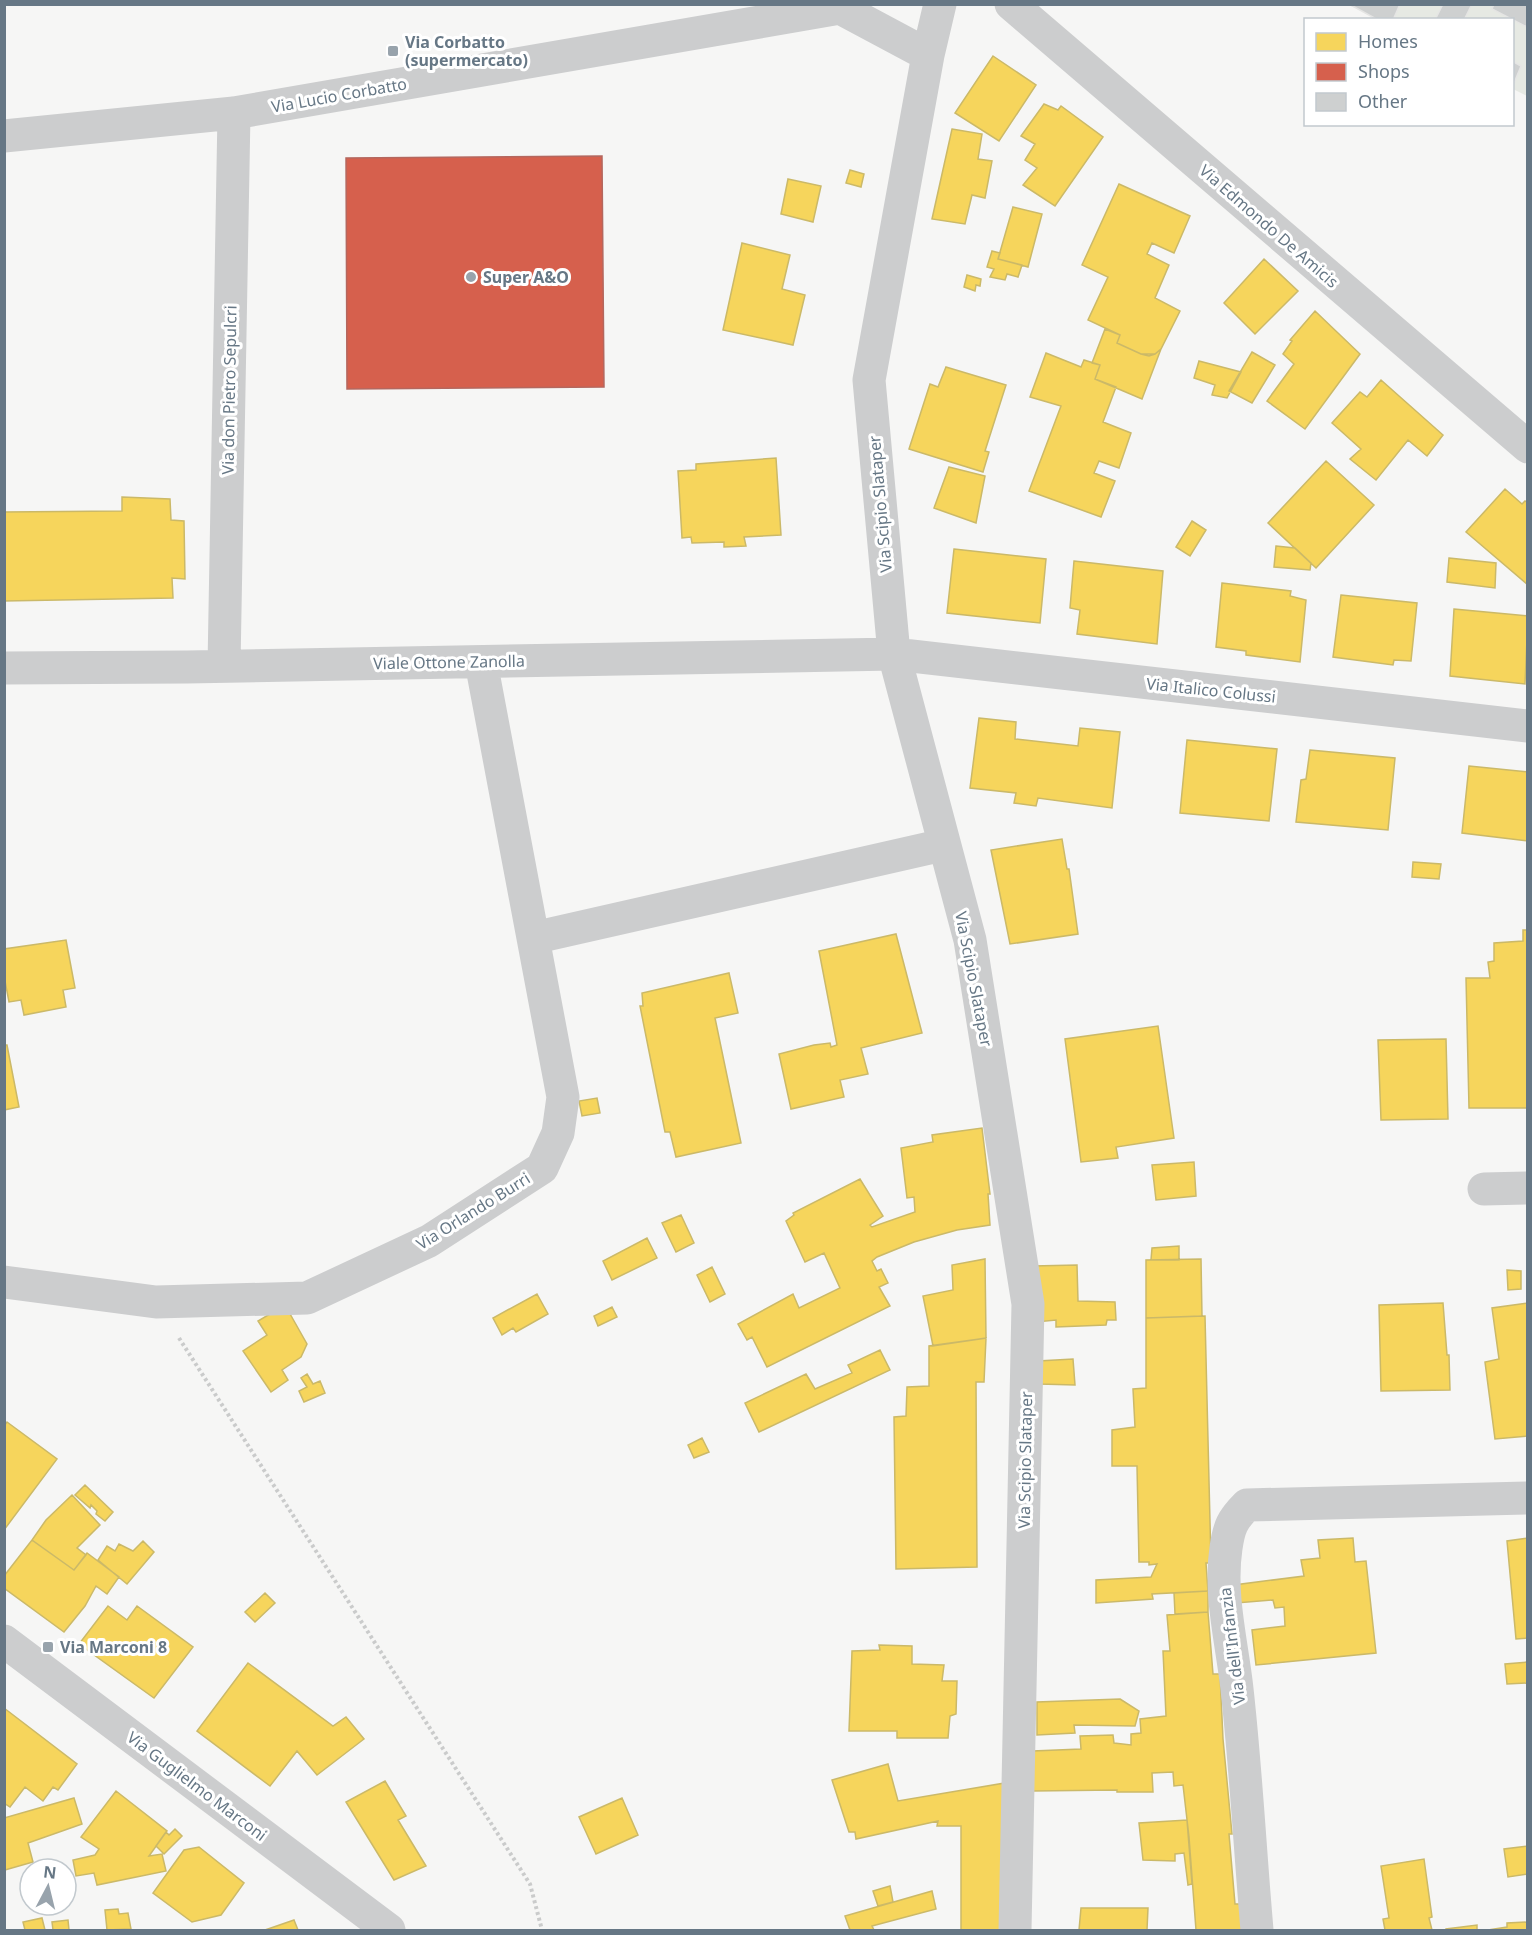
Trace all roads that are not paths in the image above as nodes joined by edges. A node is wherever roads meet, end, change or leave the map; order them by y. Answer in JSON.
{"nodes":[{"id":1,"x":940,"y":4,"type":"edge"},
{"id":2,"x":1011,"y":4,"type":"edge"},
{"id":3,"x":844,"y":6,"type":"edge"},
{"id":4,"x":928,"y":55,"type":"junction"},
{"id":5,"x":234,"y":113,"type":"junction"},
{"id":6,"x":4,"y":136,"type":"edge"},
{"id":7,"x":1527,"y":447,"type":"edge"},
{"id":8,"x":894,"y":654,"type":"junction"},
{"id":9,"x":481,"y":662,"type":"junction"},
{"id":10,"x":224,"y":666,"type":"junction"},
{"id":11,"x":4,"y":668,"type":"edge"},
{"id":12,"x":1527,"y":726,"type":"edge"},
{"id":13,"x":943,"y":845,"type":"junction"},
{"id":14,"x":534,"y":938,"type":"junction"},
{"id":15,"x":1527,"y":1188,"type":"edge"},
{"id":16,"x":1484,"y":1189,"type":"dead end"},
{"id":17,"x":4,"y":1282,"type":"edge"},
{"id":18,"x":1527,"y":1498,"type":"edge"},
{"id":19,"x":4,"y":1641,"type":"edge"},
{"id":20,"x":389,"y":1930,"type":"edge"},
{"id":21,"x":1015,"y":1930,"type":"edge"},
{"id":22,"x":1257,"y":1930,"type":"edge"}],
"edges":[{"from":1,"to":4,"type":"street","name":"Via Scipio Slataper"},
{"from":2,"to":7,"type":"street","name":"Via Edmondo De Amicis"},
{"from":3,"to":4,"type":"street"},
{"from":3,"to":5,"type":"street","name":"Via Lucio Corbatto"},
{"from":4,"to":8,"type":"street","name":"Via Scipio Slataper"},
{"from":5,"to":6,"type":"street","name":"Via Lucio Corbatto"},
{"from":5,"to":10,"type":"street","name":"Via don Pietro Sepulcri"},
{"from":8,"to":9,"type":"street","name":"Viale Ottone Zanolla"},
{"from":8,"to":12,"type":"street","name":"Via Italico Colussi"},
{"from":8,"to":13,"type":"street","name":"Via Scipio Slataper"},
{"from":9,"to":10,"type":"street","name":"Viale Ottone Zanolla"},
{"from":9,"to":14,"type":"street","name":"Via Orlando Burri"},
{"from":10,"to":11,"type":"street","name":"Viale Ottone Zanolla"},
{"from":13,"to":14,"type":"street"},
{"from":13,"to":21,"type":"street","name":"Via Scipio Slataper"},
{"from":14,"to":17,"type":"street","name":"Via Orlando Burri"},
{"from":15,"to":16,"type":"street"},
{"from":18,"to":22,"type":"street","name":"Via dell'Infanzia"},
{"from":19,"to":20,"type":"street","name":"Via Guglielmo Marconi"}]}
